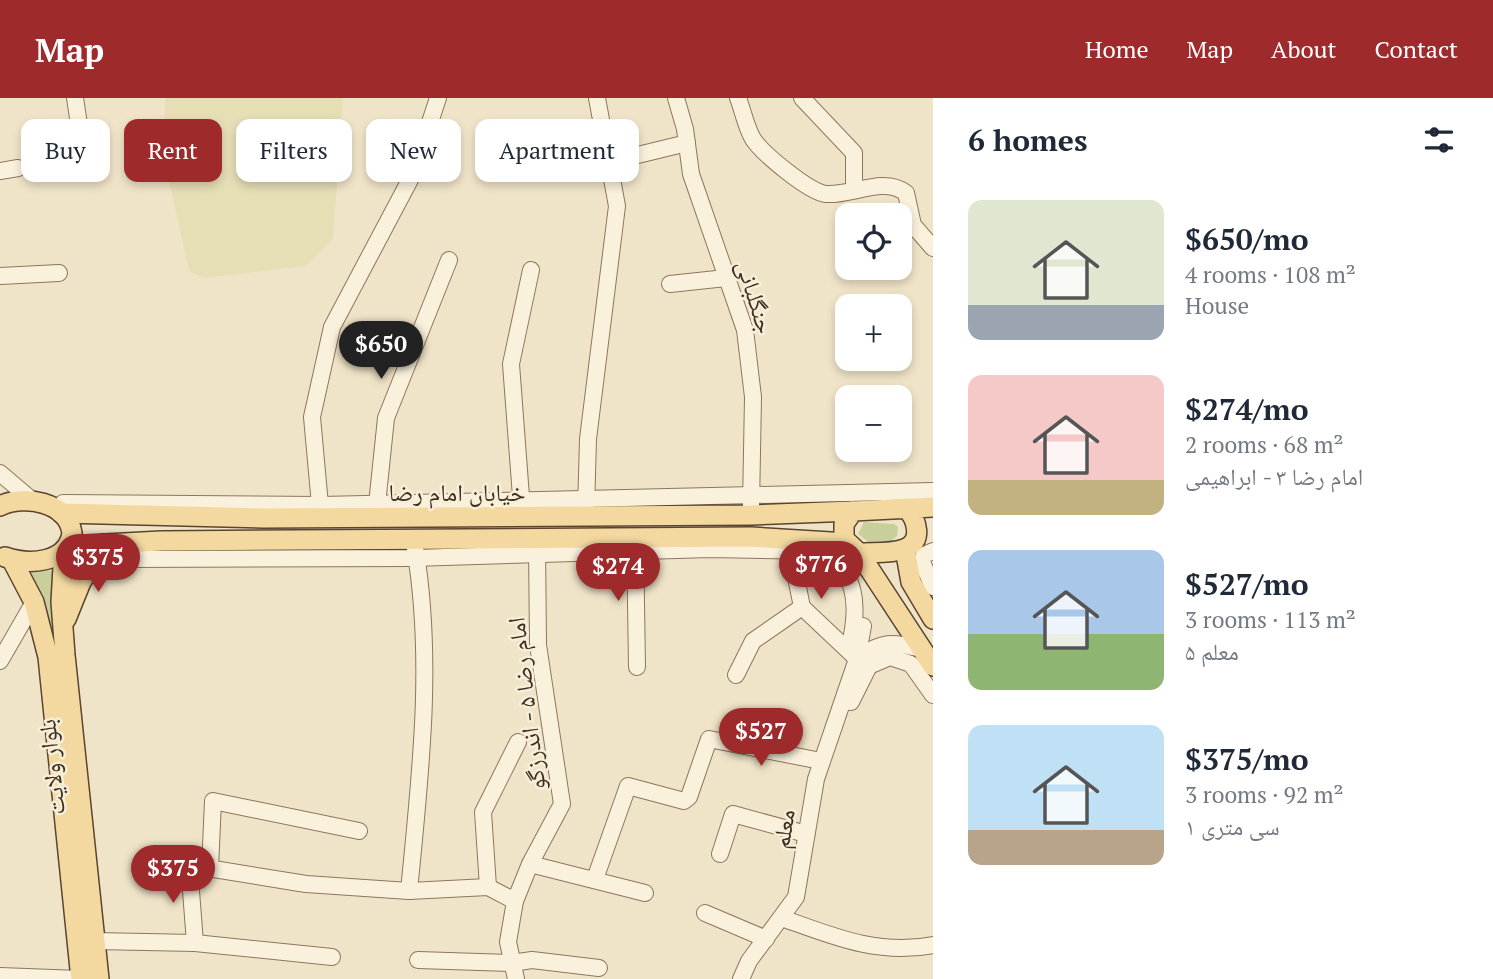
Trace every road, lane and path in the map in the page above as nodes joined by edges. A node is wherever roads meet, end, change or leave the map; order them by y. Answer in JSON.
{"nodes":[{"id":1,"x":75,"y":98,"type":"edge"},
{"id":2,"x":436,"y":98,"type":"edge"},
{"id":3,"x":597,"y":98,"type":"edge"},
{"id":4,"x":676,"y":98,"type":"edge"},
{"id":5,"x":738,"y":98,"type":"edge"},
{"id":6,"x":802,"y":98,"type":"edge"},
{"id":7,"x":78,"y":119,"type":"edge"},
{"id":8,"x":601,"y":119,"type":"edge"},
{"id":9,"x":687,"y":143,"type":"junction"},
{"id":10,"x":639,"y":155,"type":"edge"},
{"id":11,"x":18,"y":168,"type":"dead end"},
{"id":12,"x":0,"y":171,"type":"edge"},
{"id":13,"x":613,"y":182,"type":"edge"},
{"id":14,"x":854,"y":190,"type":"junction"},
{"id":15,"x":933,"y":248,"type":"edge"},
{"id":16,"x":449,"y":260,"type":"dead end"},
{"id":17,"x":531,"y":270,"type":"dead end"},
{"id":18,"x":59,"y":273,"type":"dead end"},
{"id":19,"x":0,"y":276,"type":"edge"},
{"id":20,"x":726,"y":278,"type":"junction"},
{"id":21,"x":670,"y":284,"type":"dead end"},
{"id":22,"x":0,"y":473,"type":"edge"},
{"id":23,"x":933,"y":491,"type":"edge"},
{"id":24,"x":33,"y":501,"type":"junction"},
{"id":25,"x":0,"y":506,"type":"edge"},
{"id":26,"x":751,"y":506,"type":"junction"},
{"id":27,"x":933,"y":507,"type":"edge"},
{"id":28,"x":62,"y":508,"type":"junction"},
{"id":29,"x":586,"y":508,"type":"junction"},
{"id":30,"x":906,"y":508,"type":"junction"},
{"id":31,"x":522,"y":509,"type":"junction"},
{"id":32,"x":376,"y":511,"type":"junction"},
{"id":33,"x":853,"y":511,"type":"junction"},
{"id":34,"x":321,"y":512,"type":"junction"},
{"id":35,"x":791,"y":514,"type":"junction"},
{"id":36,"x":107,"y":515,"type":"junction"},
{"id":37,"x":161,"y":541,"type":"junction"},
{"id":38,"x":917,"y":542,"type":"edge"},
{"id":39,"x":104,"y":544,"type":"junction"},
{"id":40,"x":635,"y":544,"type":"junction"},
{"id":41,"x":791,"y":544,"type":"junction"},
{"id":42,"x":537,"y":545,"type":"junction"},
{"id":43,"x":66,"y":548,"type":"junction"},
{"id":44,"x":415,"y":548,"type":"junction"},
{"id":45,"x":854,"y":549,"type":"junction"},
{"id":46,"x":933,"y":551,"type":"edge"},
{"id":47,"x":6,"y":557,"type":"edge"},
{"id":48,"x":122,"y":559,"type":"dead end"},
{"id":49,"x":933,"y":587,"type":"edge"},
{"id":50,"x":34,"y":602,"type":"junction"},
{"id":51,"x":802,"y":607,"type":"junction"},
{"id":52,"x":928,"y":612,"type":"edge"},
{"id":53,"x":903,"y":619,"type":"junction"},
{"id":54,"x":63,"y":630,"type":"junction"},
{"id":55,"x":851,"y":640,"type":"dead end"},
{"id":56,"x":56,"y":656,"type":"junction"},
{"id":57,"x":927,"y":658,"type":"edge"},
{"id":58,"x":851,"y":660,"type":"junction"},
{"id":59,"x":0,"y":661,"type":"edge"},
{"id":60,"x":637,"y":667,"type":"dead end"},
{"id":61,"x":736,"y":675,"type":"dead end"},
{"id":62,"x":933,"y":695,"type":"edge"},
{"id":63,"x":821,"y":730,"type":"dead end"},
{"id":64,"x":839,"y":737,"type":"dead end"},
{"id":65,"x":517,"y":743,"type":"dead end"},
{"id":66,"x":821,"y":761,"type":"junction"},
{"id":67,"x":359,"y":831,"type":"dead end"},
{"id":68,"x":806,"y":834,"type":"junction"},
{"id":69,"x":720,"y":854,"type":"dead end"},
{"id":70,"x":530,"y":864,"type":"junction"},
{"id":71,"x":210,"y":868,"type":"junction"},
{"id":72,"x":595,"y":879,"type":"junction"},
{"id":73,"x":488,"y":887,"type":"junction"},
{"id":74,"x":409,"y":891,"type":"junction"},
{"id":75,"x":645,"y":893,"type":"dead end"},
{"id":76,"x":515,"y":901,"type":"junction"},
{"id":77,"x":705,"y":913,"type":"dead end"},
{"id":78,"x":782,"y":918,"type":"junction"},
{"id":79,"x":766,"y":939,"type":"junction"},
{"id":80,"x":95,"y":941,"type":"junction"},
{"id":81,"x":195,"y":943,"type":"junction"},
{"id":82,"x":933,"y":945,"type":"edge"},
{"id":83,"x":332,"y":957,"type":"dead end"},
{"id":84,"x":418,"y":960,"type":"dead end"},
{"id":85,"x":599,"y":968,"type":"dead end"},
{"id":86,"x":514,"y":971,"type":"edge"},
{"id":87,"x":0,"y":976,"type":"edge"},
{"id":88,"x":81,"y":979,"type":"edge"},
{"id":89,"x":99,"y":979,"type":"edge"},
{"id":90,"x":741,"y":979,"type":"edge"}],
"edges":[{"from":1,"to":7,"type":"street"},
{"from":2,"to":34,"type":"street"},
{"from":3,"to":8,"type":"street"},
{"from":4,"to":9,"type":"street","name":"جنگلبانی"},
{"from":5,"to":14,"type":"street"},
{"from":6,"to":14,"type":"street"},
{"from":9,"to":10,"type":"street"},
{"from":9,"to":20,"type":"street","name":"جنگلبانی"},
{"from":11,"to":12,"type":"street"},
{"from":13,"to":29,"type":"street"},
{"from":14,"to":15,"type":"street"},
{"from":16,"to":32,"type":"street"},
{"from":17,"to":31,"type":"street"},
{"from":18,"to":19,"type":"street"},
{"from":20,"to":21,"type":"street"},
{"from":20,"to":26,"type":"street","name":"جنگلبانی"},
{"from":22,"to":24,"type":"street"},
{"from":23,"to":26,"type":"street"},
{"from":24,"to":25,"type":"main road"},
{"from":24,"to":28,"type":"main road"},
{"from":26,"to":29,"type":"main road","name":"خیابان امام رضا"},
{"from":26,"to":35,"type":"main road","name":"خیابان امام رضا"},
{"from":27,"to":30,"type":"main road","name":"خیابان امام رضا"},
{"from":28,"to":34,"type":"street"},
{"from":28,"to":36,"type":"main road","name":"خیابان امام رضا"},
{"from":28,"to":43,"type":"main road","name":"بلوار ولایت"},
{"from":29,"to":31,"type":"main road","name":"خیابان امام رضا"},
{"from":30,"to":33,"type":"main road","name":"خیابان امام رضا"},
{"from":30,"to":38,"type":"main road"},
{"from":31,"to":32,"type":"main road","name":"خیابان امام رضا"},
{"from":32,"to":34,"type":"main road","name":"خیابان امام رضا"},
{"from":33,"to":35,"type":"main road","name":"خیابان امام رضا"},
{"from":33,"to":45,"type":"main road"},
{"from":34,"to":36,"type":"main road","name":"خیابان امام رضا"},
{"from":35,"to":41,"type":"main road"},
{"from":36,"to":37,"type":"main road"},
{"from":37,"to":39,"type":"main road","name":"خیابان امام رضا"},
{"from":37,"to":44,"type":"main road","name":"خیابان امام رضا"},
{"from":38,"to":45,"type":"main road","name":"خیابان امام رضا"},
{"from":38,"to":52,"type":"main road"},
{"from":39,"to":43,"type":"main road","name":"خیابان امام رضا"},
{"from":39,"to":54,"type":"main road"},
{"from":40,"to":41,"type":"main road","name":"خیابان امام رضا"},
{"from":40,"to":42,"type":"main road","name":"خیابان امام رضا"},
{"from":40,"to":60,"type":"street"},
{"from":41,"to":45,"type":"main road","name":"خیابان امام رضا"},
{"from":41,"to":51,"type":"street"},
{"from":41,"to":55,"type":"street"},
{"from":42,"to":44,"type":"main road","name":"خیابان امام رضا"},
{"from":42,"to":70,"type":"street","name":"امام رضا ۵ - اندرزگو"},
{"from":43,"to":47,"type":"main road","name":"خیابان امام رضا"},
{"from":43,"to":54,"type":"main road","name":"بلوار ولایت"},
{"from":44,"to":48,"type":"street"},
{"from":44,"to":74,"type":"street"},
{"from":45,"to":53,"type":"main road"},
{"from":45,"to":58,"type":"street","name":"معلم"},
{"from":46,"to":49,"type":"street"},
{"from":47,"to":50,"type":"main road","name":"بلوار ولایت"},
{"from":50,"to":56,"type":"main road","name":"بلوار ولایت"},
{"from":50,"to":59,"type":"street"},
{"from":51,"to":58,"type":"street"},
{"from":51,"to":61,"type":"street"},
{"from":52,"to":53,"type":"main road"},
{"from":53,"to":57,"type":"main road"},
{"from":54,"to":56,"type":"main road","name":"بلوار ولایت"},
{"from":56,"to":80,"type":"main road","name":"بلوار ولایت"},
{"from":56,"to":88,"type":"main road","name":"بلوار ولایت"},
{"from":57,"to":58,"type":"street"},
{"from":58,"to":63,"type":"street"},
{"from":58,"to":66,"type":"street","name":"معلم"},
{"from":62,"to":64,"type":"street"},
{"from":65,"to":73,"type":"street"},
{"from":66,"to":68,"type":"street","name":"معلم"},
{"from":66,"to":72,"type":"street"},
{"from":67,"to":71,"type":"street"},
{"from":68,"to":69,"type":"street"},
{"from":68,"to":78,"type":"street","name":"معلم"},
{"from":70,"to":72,"type":"street"},
{"from":70,"to":76,"type":"street","name":"امام رضا ۵ - اندرزگو"},
{"from":71,"to":74,"type":"street"},
{"from":71,"to":81,"type":"street"},
{"from":72,"to":75,"type":"street"},
{"from":73,"to":74,"type":"street"},
{"from":73,"to":76,"type":"street"},
{"from":76,"to":86,"type":"street","name":"امام رضا ۵ - اندرزگو"},
{"from":77,"to":79,"type":"street"},
{"from":78,"to":79,"type":"street","name":"معلم"},
{"from":78,"to":82,"type":"street"},
{"from":79,"to":90,"type":"street","name":"معلم"},
{"from":80,"to":81,"type":"street"},
{"from":80,"to":89,"type":"main road","name":"بلوار ولایت"},
{"from":81,"to":83,"type":"street"},
{"from":84,"to":86,"type":"street"},
{"from":85,"to":86,"type":"street"},
{"from":87,"to":88,"type":"street"}]}
